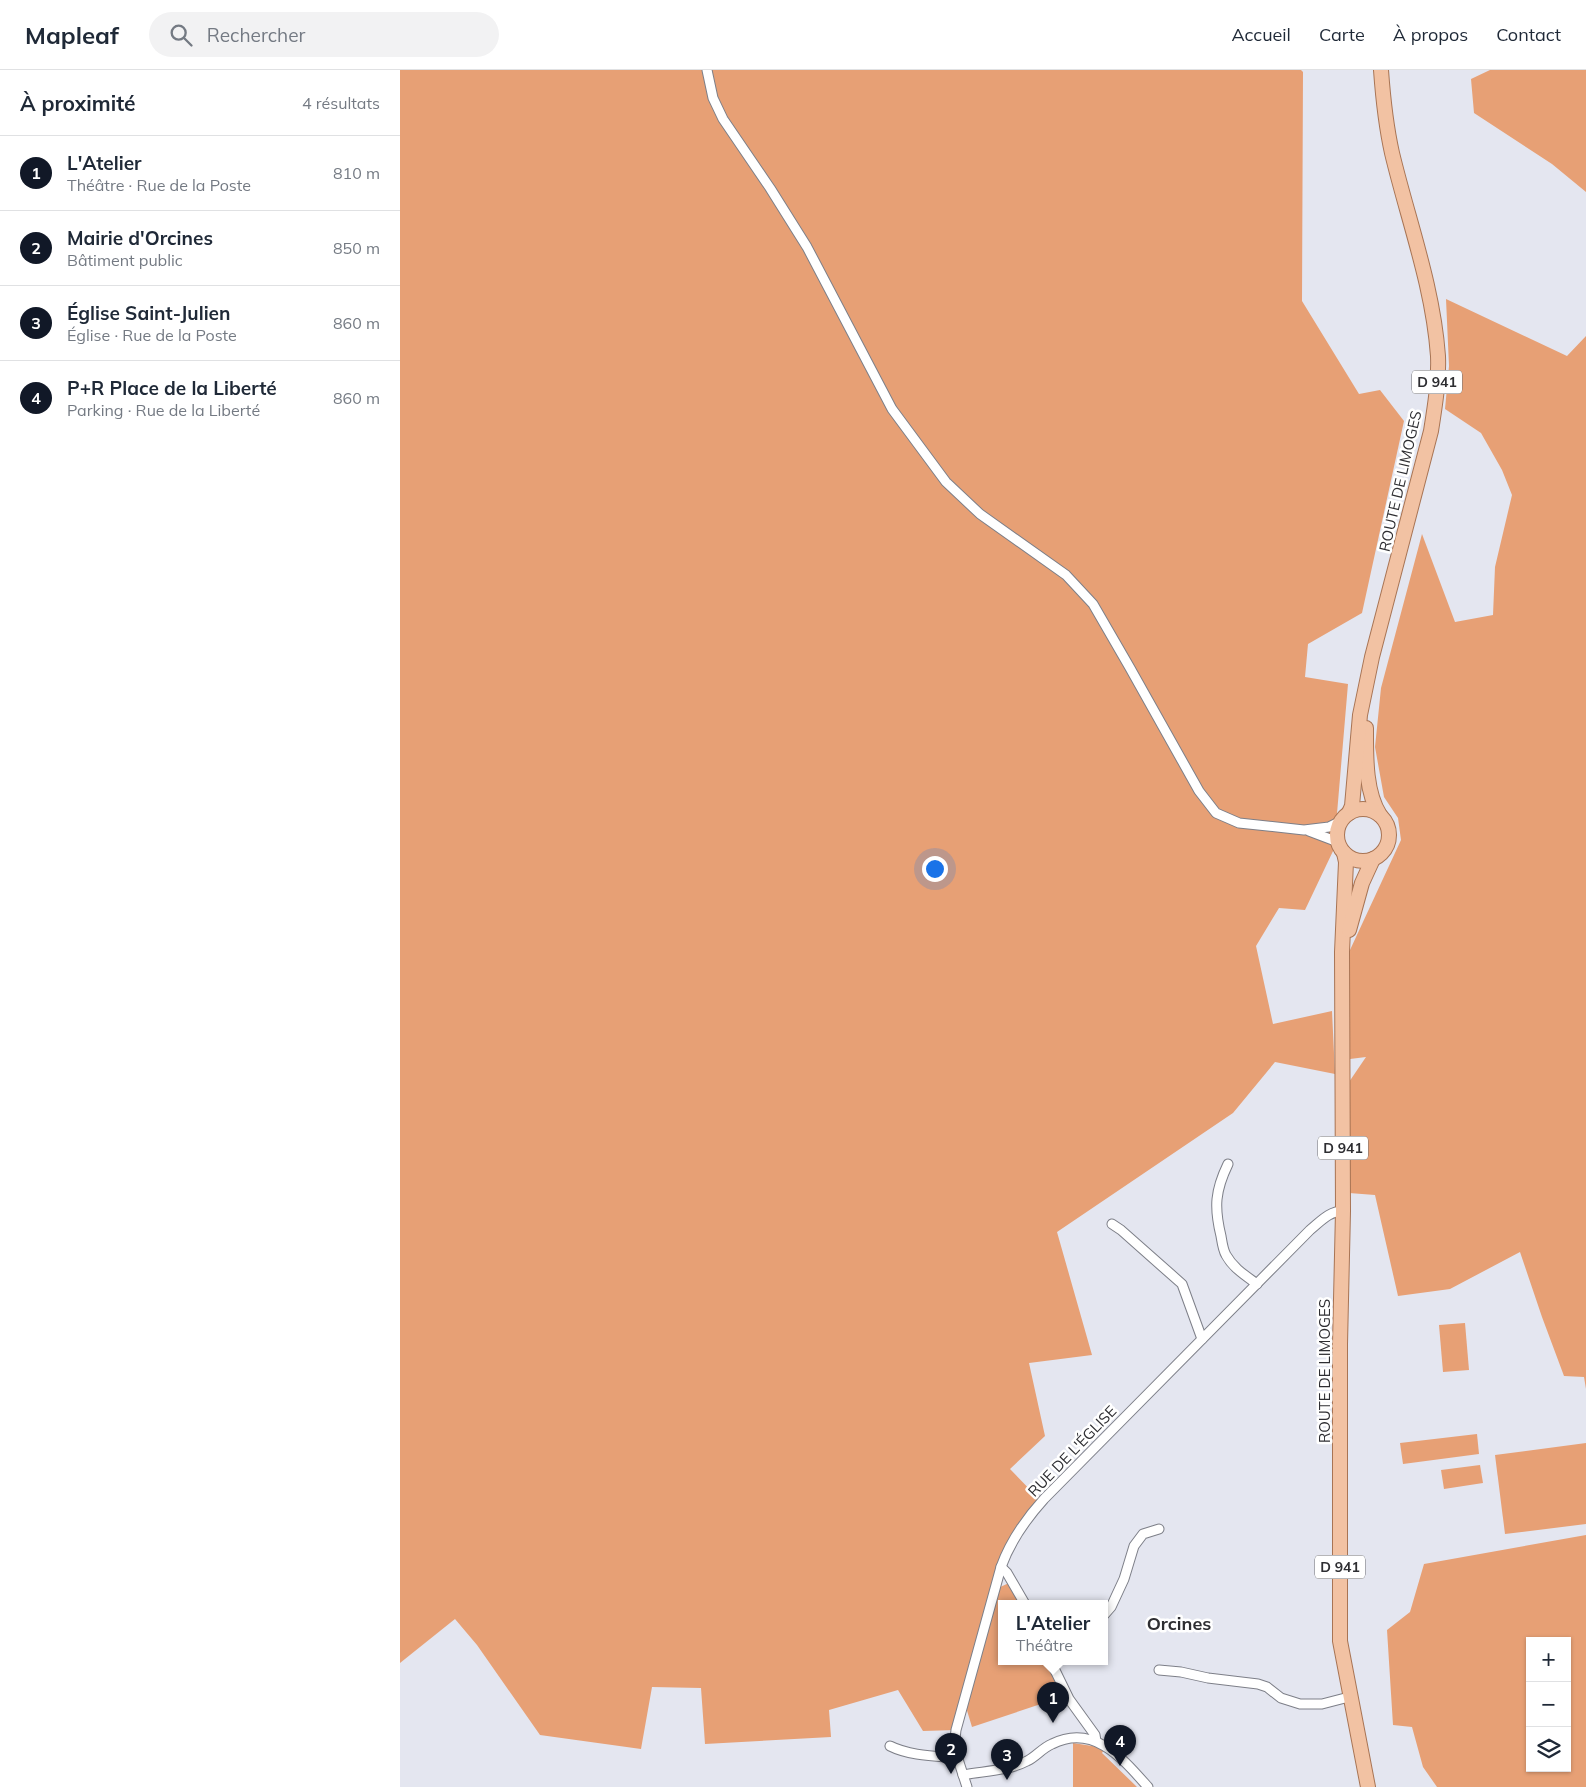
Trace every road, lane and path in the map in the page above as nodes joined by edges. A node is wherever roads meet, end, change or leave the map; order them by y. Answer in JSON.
{"nodes":[{"id":1,"x":707,"y":70,"type":"edge"},
{"id":2,"x":1381,"y":70,"type":"edge"},
{"id":3,"x":1365,"y":691,"type":"junction"},
{"id":4,"x":1380,"y":815,"type":"junction"},
{"id":5,"x":1345,"y":817,"type":"junction"},
{"id":6,"x":1304,"y":830,"type":"junction"},
{"id":7,"x":1341,"y":848,"type":"junction"},
{"id":8,"x":1373,"y":859,"type":"junction"},
{"id":9,"x":1342,"y":952,"type":"junction"},
{"id":10,"x":1228,"y":1164,"type":"dead end"},
{"id":11,"x":1343,"y":1211,"type":"junction"},
{"id":12,"x":1112,"y":1224,"type":"dead end"},
{"id":13,"x":1258,"y":1284,"type":"junction"},
{"id":14,"x":1202,"y":1339,"type":"junction"},
{"id":15,"x":1159,"y":1529,"type":"dead end"},
{"id":16,"x":1001,"y":1567,"type":"junction"},
{"id":17,"x":1023,"y":1600,"type":"edge"},
{"id":18,"x":1108,"y":1610,"type":"edge"},
{"id":19,"x":1052,"y":1665,"type":"edge"},
{"id":20,"x":1159,"y":1670,"type":"dead end"},
{"id":21,"x":1350,"y":1696,"type":"junction"},
{"id":22,"x":1096,"y":1741,"type":"junction"},
{"id":23,"x":890,"y":1746,"type":"dead end"},
{"id":24,"x":958,"y":1758,"type":"junction"},
{"id":25,"x":963,"y":1775,"type":"junction"},
{"id":26,"x":967,"y":1787,"type":"edge"},
{"id":27,"x":1148,"y":1787,"type":"edge"},
{"id":28,"x":1368,"y":1787,"type":"edge"}],
"edges":[{"from":1,"to":6,"type":"street"},
{"from":2,"to":3,"type":"main road","name":"ROUTE DE LIMOGES","number":"D 941"},
{"from":3,"to":4,"type":"main road","name":"ROUTE DE LIMOGES","number":"D 941"},
{"from":3,"to":5,"type":"main road","name":"ROUTE DE LIMOGES","number":"D 941"},
{"from":4,"to":5,"type":"main road"},
{"from":4,"to":8,"type":"main road"},
{"from":5,"to":6,"type":"street"},
{"from":5,"to":7,"type":"main road"},
{"from":6,"to":7,"type":"street"},
{"from":7,"to":8,"type":"main road"},
{"from":7,"to":9,"type":"main road","name":"ROUTE DE LIMOGES","number":"D 941"},
{"from":8,"to":9,"type":"main road","name":"ROUTE DE LIMOGES","number":"D 941"},
{"from":9,"to":11,"type":"main road","name":"ROUTE DE LIMOGES","number":"D 941"},
{"from":10,"to":13,"type":"street"},
{"from":11,"to":13,"type":"street","name":"RUE DE L'ÉGLISE"},
{"from":11,"to":21,"type":"main road","name":"ROUTE DE LIMOGES","number":"D 941"},
{"from":12,"to":14,"type":"street"},
{"from":13,"to":14,"type":"street","name":"RUE DE L'ÉGLISE"},
{"from":14,"to":16,"type":"street","name":"RUE DE L'ÉGLISE"},
{"from":15,"to":18,"type":"street"},
{"from":16,"to":17,"type":"street"},
{"from":16,"to":24,"type":"street","name":"RUE DE L'ÉGLISE"},
{"from":19,"to":22,"type":"street"},
{"from":20,"to":21,"type":"street"},
{"from":21,"to":28,"type":"main road","name":"ROUTE DE LIMOGES","number":"D 941"},
{"from":22,"to":25,"type":"street"},
{"from":22,"to":27,"type":"street"},
{"from":23,"to":24,"type":"street"},
{"from":24,"to":25,"type":"street","name":"RUE DE L'ÉGLISE"},
{"from":25,"to":26,"type":"street","name":"RUE DE L'ÉGLISE"}]}
